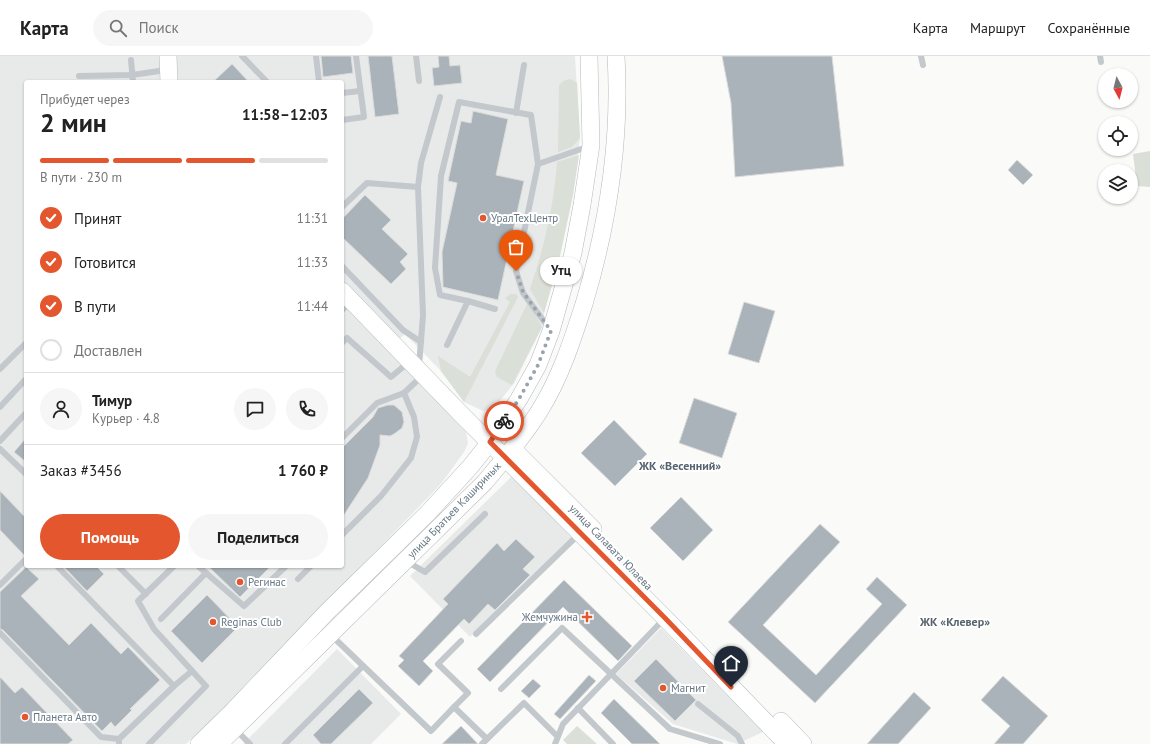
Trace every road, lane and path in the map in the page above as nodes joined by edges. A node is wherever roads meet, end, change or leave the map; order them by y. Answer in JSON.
{"nodes":[{"id":1,"x":242,"y":56,"type":"edge"},
{"id":2,"x":316,"y":56,"type":"edge"},
{"id":3,"x":356,"y":56,"type":"edge"},
{"id":4,"x":416,"y":56,"type":"edge"},
{"id":5,"x":589,"y":56,"type":"edge"},
{"id":6,"x":616,"y":56,"type":"edge"},
{"id":7,"x":921,"y":56,"type":"edge"},
{"id":8,"x":131,"y":60,"type":"dead end"},
{"id":9,"x":524,"y":65,"type":"dead end"},
{"id":10,"x":923,"y":65,"type":"dead end"},
{"id":11,"x":168,"y":69,"type":"edge"},
{"id":12,"x":132,"y":75,"type":"junction"},
{"id":13,"x":80,"y":76,"type":"dead end"},
{"id":14,"x":133,"y":80,"type":"edge"},
{"id":15,"x":265,"y":80,"type":"edge"},
{"id":16,"x":319,"y":80,"type":"edge"},
{"id":17,"x":420,"y":81,"type":"dead end"},
{"id":18,"x":360,"y":90,"type":"junction"},
{"id":19,"x":344,"y":93,"type":"edge"},
{"id":20,"x":440,"y":97,"type":"dead end"},
{"id":21,"x":516,"y":112,"type":"junction"},
{"id":22,"x":344,"y":120,"type":"edge"},
{"id":23,"x":591,"y":145,"type":"junction"},
{"id":24,"x":538,"y":164,"type":"junction"},
{"id":25,"x":418,"y":187,"type":"junction"},
{"id":26,"x":344,"y":205,"type":"edge"},
{"id":27,"x":344,"y":268,"type":"edge"},
{"id":28,"x":345,"y":301,"type":"edge"},
{"id":29,"x":468,"y":301,"type":"junction"},
{"id":30,"x":496,"y":308,"type":"dead end"},
{"id":31,"x":551,"y":331,"type":"junction"},
{"id":32,"x":344,"y":341,"type":"edge"},
{"id":33,"x":421,"y":342,"type":"junction"},
{"id":34,"x":24,"y":345,"type":"edge"},
{"id":35,"x":447,"y":345,"type":"dead end"},
{"id":36,"x":418,"y":368,"type":"junction"},
{"id":37,"x":0,"y":369,"type":"edge"},
{"id":38,"x":24,"y":381,"type":"edge"},
{"id":39,"x":404,"y":393,"type":"junction"},
{"id":40,"x":0,"y":407,"type":"edge"},
{"id":41,"x":24,"y":416,"type":"edge"},
{"id":42,"x":344,"y":436,"type":"edge"},
{"id":43,"x":493,"y":438,"type":"junction"},
{"id":44,"x":0,"y":441,"type":"edge"},
{"id":45,"x":0,"y":449,"type":"edge"},
{"id":46,"x":509,"y":453,"type":"junction"},
{"id":47,"x":24,"y":472,"type":"edge"},
{"id":48,"x":485,"y":514,"type":"dead end"},
{"id":49,"x":580,"y":532,"type":"junction"},
{"id":50,"x":344,"y":533,"type":"edge"},
{"id":51,"x":405,"y":560,"type":"junction"},
{"id":52,"x":24,"y":561,"type":"edge"},
{"id":53,"x":378,"y":563,"type":"junction"},
{"id":54,"x":59,"y":568,"type":"edge"},
{"id":55,"x":120,"y":568,"type":"edge"},
{"id":56,"x":172,"y":568,"type":"edge"},
{"id":57,"x":200,"y":568,"type":"edge"},
{"id":58,"x":286,"y":568,"type":"dead end"},
{"id":59,"x":309,"y":568,"type":"edge"},
{"id":60,"x":206,"y":573,"type":"junction"},
{"id":61,"x":390,"y":575,"type":"junction"},
{"id":62,"x":298,"y":579,"type":"dead end"},
{"id":63,"x":0,"y":585,"type":"edge"},
{"id":64,"x":146,"y":594,"type":"junction"},
{"id":65,"x":665,"y":618,"type":"junction"},
{"id":66,"x":161,"y":619,"type":"dead end"},
{"id":67,"x":0,"y":633,"type":"edge"},
{"id":68,"x":330,"y":634,"type":"junction"},
{"id":69,"x":476,"y":634,"type":"dead end"},
{"id":70,"x":462,"y":641,"type":"dead end"},
{"id":71,"x":363,"y":666,"type":"junction"},
{"id":72,"x":192,"y":671,"type":"junction"},
{"id":73,"x":611,"y":674,"type":"junction"},
{"id":74,"x":174,"y":686,"type":"junction"},
{"id":75,"x":501,"y":689,"type":"dead end"},
{"id":76,"x":698,"y":704,"type":"dead end"},
{"id":77,"x":454,"y":707,"type":"junction"},
{"id":78,"x":578,"y":708,"type":"junction"},
{"id":79,"x":234,"y":728,"type":"junction"},
{"id":80,"x":557,"y":736,"type":"junction"},
{"id":81,"x":119,"y":742,"type":"edge"},
{"id":82,"x":483,"y":743,"type":"edge"},
{"id":83,"x":149,"y":744,"type":"edge"},
{"id":84,"x":198,"y":744,"type":"edge"},
{"id":85,"x":219,"y":744,"type":"edge"},
{"id":86,"x":250,"y":744,"type":"edge"},
{"id":87,"x":285,"y":744,"type":"edge"},
{"id":88,"x":555,"y":744,"type":"edge"},
{"id":89,"x":613,"y":744,"type":"edge"},
{"id":90,"x":720,"y":744,"type":"edge"},
{"id":91,"x":742,"y":744,"type":"edge"},
{"id":92,"x":787,"y":744,"type":"edge"},
{"id":93,"x":803,"y":744,"type":"edge"}],
"edges":[{"from":1,"to":15,"type":"lane"},
{"from":2,"to":16,"type":"lane"},
{"from":3,"to":18,"type":"lane"},
{"from":4,"to":17,"type":"lane"},
{"from":5,"to":23,"type":"main road","name":"улица Братьев Кашириных"},
{"from":6,"to":46,"type":"main road","name":"улица Братьев Кашириных"},
{"from":7,"to":10,"type":"lane"},
{"from":8,"to":12,"type":"lane"},
{"from":9,"to":21,"type":"lane"},
{"from":11,"to":12,"type":"lane"},
{"from":12,"to":13,"type":"lane"},
{"from":12,"to":14,"type":"lane"},
{"from":18,"to":19,"type":"lane"},
{"from":18,"to":22,"type":"lane"},
{"from":20,"to":25,"type":"lane"},
{"from":21,"to":24,"type":"lane"},
{"from":21,"to":29,"type":"lane"},
{"from":23,"to":24,"type":"lane"},
{"from":23,"to":31,"type":"main road","name":"улица Братьев Кашириных"},
{"from":24,"to":31,"type":"lane"},
{"from":25,"to":26,"type":"lane"},
{"from":25,"to":33,"type":"lane"},
{"from":27,"to":33,"type":"lane"},
{"from":28,"to":36,"type":"main road","name":"улица Салавата Юлаева"},
{"from":29,"to":30,"type":"lane"},
{"from":29,"to":35,"type":"lane"},
{"from":31,"to":43,"type":"main road","name":"улица Братьев Кашириных"},
{"from":32,"to":36,"type":"lane"},
{"from":33,"to":36,"type":"lane"},
{"from":34,"to":37,"type":"lane"},
{"from":36,"to":39,"type":"lane"},
{"from":36,"to":43,"type":"main road","name":"улица Салавата Юлаева"},
{"from":38,"to":40,"type":"lane"},
{"from":39,"to":42,"type":"lane"},
{"from":39,"to":50,"type":"lane"},
{"from":41,"to":44,"type":"lane"},
{"from":43,"to":46,"type":"main road","name":"улица Салавата Юлаева"},
{"from":43,"to":53,"type":"main road","name":"улица Братьев Кашириных"},
{"from":45,"to":47,"type":"lane"},
{"from":46,"to":49,"type":"main road","name":"улица Салавата Юлаева"},
{"from":46,"to":51,"type":"main road","name":"улица Братьев Кашириных"},
{"from":46,"to":93,"type":"main road","name":"улица Салавата Юлаева"},
{"from":48,"to":51,"type":"lane"},
{"from":49,"to":65,"type":"main road","name":"улица Салавата Юлаева"},
{"from":49,"to":69,"type":"lane"},
{"from":51,"to":61,"type":"main road","name":"улица Братьев Кашириных"},
{"from":52,"to":63,"type":"lane"},
{"from":53,"to":61,"type":"main road"},
{"from":53,"to":84,"type":"main road","name":"улица Братьев Кашириных"},
{"from":54,"to":74,"type":"lane"},
{"from":55,"to":64,"type":"lane"},
{"from":56,"to":64,"type":"lane"},
{"from":57,"to":60,"type":"lane"},
{"from":58,"to":60,"type":"lane"},
{"from":59,"to":62,"type":"lane"},
{"from":60,"to":66,"type":"lane"},
{"from":61,"to":68,"type":"main road","name":"улица Братьев Кашириных"},
{"from":64,"to":72,"type":"lane"},
{"from":65,"to":73,"type":"lane"},
{"from":65,"to":92,"type":"main road","name":"улица Салавата Юлаева"},
{"from":67,"to":81,"type":"lane"},
{"from":68,"to":71,"type":"lane"},
{"from":68,"to":79,"type":"main road","name":"улица Братьев Кашириных"},
{"from":70,"to":77,"type":"lane"},
{"from":71,"to":77,"type":"lane"},
{"from":71,"to":87,"type":"lane"},
{"from":72,"to":74,"type":"lane"},
{"from":72,"to":83,"type":"lane"},
{"from":73,"to":75,"type":"lane"},
{"from":73,"to":78,"type":"lane"},
{"from":73,"to":90,"type":"lane"},
{"from":74,"to":81,"type":"lane"},
{"from":76,"to":91,"type":"lane"},
{"from":77,"to":82,"type":"lane"},
{"from":78,"to":80,"type":"lane"},
{"from":78,"to":89,"type":"lane"},
{"from":79,"to":85,"type":"main road","name":"улица Братьев Кашириных"},
{"from":79,"to":86,"type":"lane"},
{"from":80,"to":82,"type":"lane"},
{"from":80,"to":88,"type":"lane"}]}
